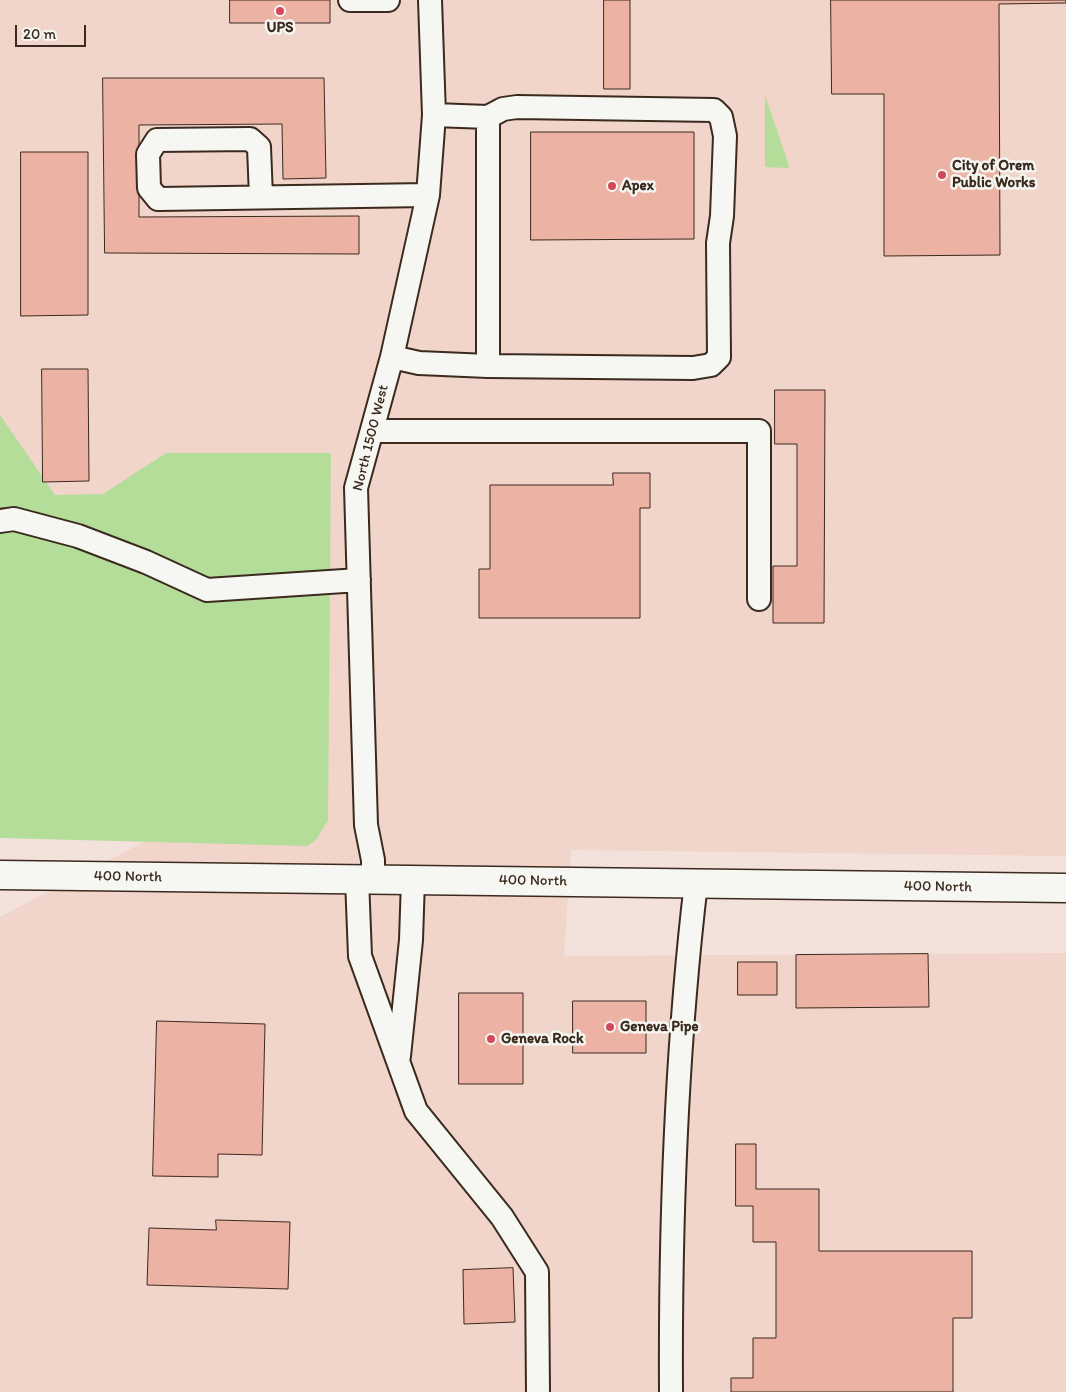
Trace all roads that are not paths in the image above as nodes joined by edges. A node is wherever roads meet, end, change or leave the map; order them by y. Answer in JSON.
{"nodes":[{"id":1,"x":350,"y":0,"type":"edge"},
{"id":2,"x":388,"y":0,"type":"edge"},
{"id":3,"x":430,"y":0,"type":"edge"},
{"id":4,"x":434,"y":115,"type":"junction"},
{"id":5,"x":488,"y":117,"type":"junction"},
{"id":6,"x":428,"y":195,"type":"junction"},
{"id":7,"x":261,"y":197,"type":"junction"},
{"id":8,"x":392,"y":356,"type":"junction"},
{"id":9,"x":488,"y":366,"type":"junction"},
{"id":10,"x":372,"y":431,"type":"junction"},
{"id":11,"x":0,"y":521,"type":"edge"},
{"id":12,"x":359,"y":580,"type":"junction"},
{"id":13,"x":759,"y":599,"type":"dead end"},
{"id":14,"x":0,"y":875,"type":"edge"},
{"id":15,"x":365,"y":879,"type":"junction"},
{"id":16,"x":413,"y":880,"type":"junction"},
{"id":17,"x":696,"y":883,"type":"junction"},
{"id":18,"x":1066,"y":888,"type":"edge"},
{"id":19,"x":398,"y":1062,"type":"junction"},
{"id":20,"x":538,"y":1392,"type":"edge"},
{"id":21,"x":671,"y":1392,"type":"edge"}],
"edges":[{"from":1,"to":2,"type":"street"},
{"from":3,"to":4,"type":"street","name":"North 1500 West"},
{"from":4,"to":5,"type":"street"},
{"from":4,"to":6,"type":"street","name":"North 1500 West"},
{"from":5,"to":9,"type":"street"},
{"from":5,"to":9,"type":"street"},
{"from":6,"to":7,"type":"street"},
{"from":6,"to":8,"type":"street","name":"North 1500 West"},
{"from":7,"to":7,"type":"street"},
{"from":8,"to":9,"type":"street"},
{"from":8,"to":10,"type":"street","name":"North 1500 West"},
{"from":10,"to":12,"type":"street","name":"North 1500 West"},
{"from":10,"to":13,"type":"street"},
{"from":11,"to":12,"type":"street"},
{"from":12,"to":15,"type":"street","name":"North 1500 West"},
{"from":14,"to":15,"type":"main road","name":"400 North"},
{"from":15,"to":16,"type":"main road","name":"400 North"},
{"from":15,"to":19,"type":"street","name":"North 1500 West"},
{"from":16,"to":17,"type":"main road","name":"400 North"},
{"from":16,"to":19,"type":"street"},
{"from":17,"to":18,"type":"main road","name":"400 North"},
{"from":17,"to":21,"type":"street"},
{"from":19,"to":20,"type":"street","name":"North 1500 West"}]}
